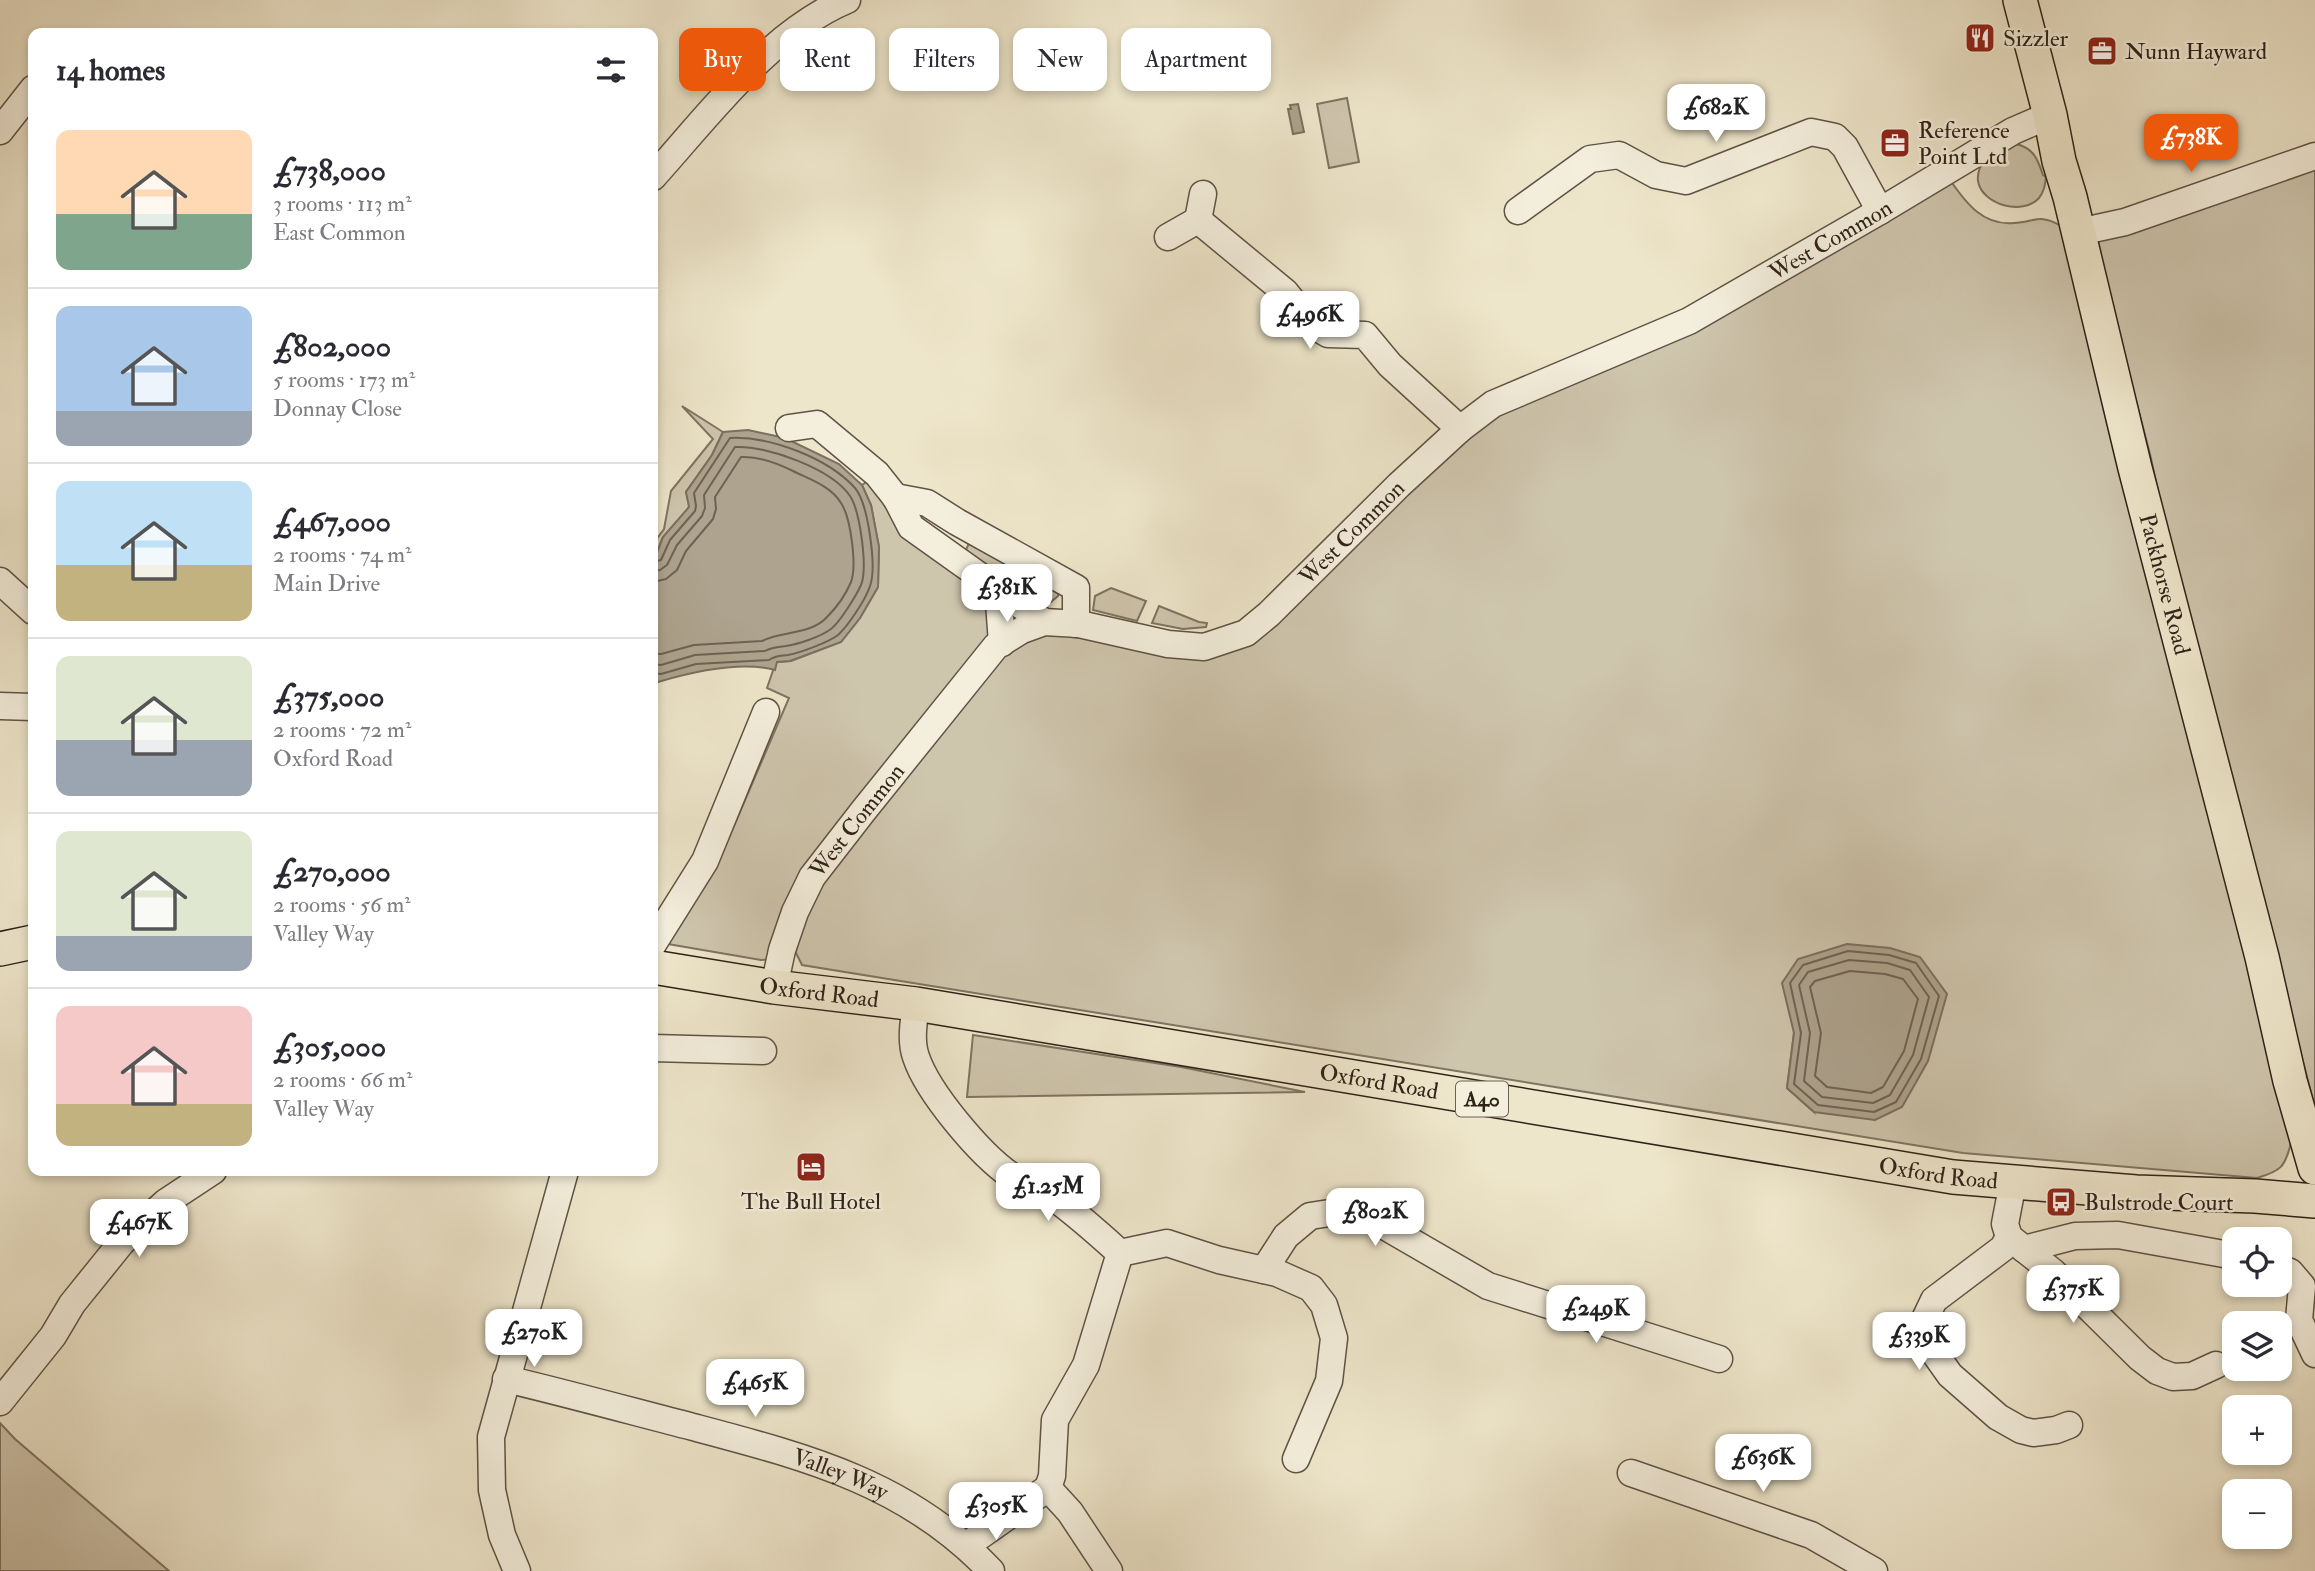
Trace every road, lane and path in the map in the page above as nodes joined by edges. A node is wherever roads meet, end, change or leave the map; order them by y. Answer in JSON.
{"nodes":[{"id":1,"x":847,"y":0,"type":"edge"},
{"id":2,"x":2020,"y":0,"type":"edge"},
{"id":3,"x":28,"y":95,"type":"edge"},
{"id":4,"x":2050,"y":115,"type":"junction"},
{"id":5,"x":0,"y":131,"type":"edge"},
{"id":6,"x":2315,"y":156,"type":"edge"},
{"id":7,"x":658,"y":171,"type":"edge"},
{"id":8,"x":1203,"y":194,"type":"dead end"},
{"id":9,"x":1518,"y":211,"type":"dead end"},
{"id":10,"x":1880,"y":211,"type":"junction"},
{"id":11,"x":1198,"y":220,"type":"junction"},
{"id":12,"x":2078,"y":232,"type":"junction"},
{"id":13,"x":1168,"y":237,"type":"dead end"},
{"id":14,"x":789,"y":428,"type":"dead end"},
{"id":15,"x":1460,"y":429,"type":"junction"},
{"id":16,"x":895,"y":497,"type":"junction"},
{"id":17,"x":972,"y":531,"type":"junction"},
{"id":18,"x":1015,"y":554,"type":"junction"},
{"id":19,"x":956,"y":559,"type":"junction"},
{"id":20,"x":0,"y":581,"type":"edge"},
{"id":21,"x":999,"y":589,"type":"junction"},
{"id":22,"x":28,"y":606,"type":"edge"},
{"id":23,"x":1044,"y":622,"type":"junction"},
{"id":24,"x":1076,"y":624,"type":"junction"},
{"id":25,"x":1002,"y":643,"type":"junction"},
{"id":26,"x":0,"y":706,"type":"edge"},
{"id":27,"x":28,"y":707,"type":"edge"},
{"id":28,"x":766,"y":712,"type":"dead end"},
{"id":29,"x":658,"y":936,"type":"edge"},
{"id":30,"x":28,"y":943,"type":"edge"},
{"id":31,"x":0,"y":949,"type":"edge"},
{"id":32,"x":658,"y":968,"type":"edge"},
{"id":33,"x":774,"y":987,"type":"junction"},
{"id":34,"x":916,"y":1004,"type":"junction"},
{"id":35,"x":658,"y":1048,"type":"edge"},
{"id":36,"x":763,"y":1051,"type":"dead end"},
{"id":37,"x":2315,"y":1168,"type":"edge"},
{"id":38,"x":205,"y":1176,"type":"edge"},
{"id":39,"x":564,"y":1176,"type":"edge"},
{"id":40,"x":2013,"y":1182,"type":"junction"},
{"id":41,"x":2315,"y":1201,"type":"edge"},
{"id":42,"x":2017,"y":1243,"type":"junction"},
{"id":43,"x":1120,"y":1253,"type":"junction"},
{"id":44,"x":2222,"y":1254,"type":"edge"},
{"id":45,"x":1265,"y":1270,"type":"junction"},
{"id":46,"x":2292,"y":1274,"type":"edge"},
{"id":47,"x":2315,"y":1354,"type":"edge"},
{"id":48,"x":1719,"y":1359,"type":"dead end"},
{"id":49,"x":2216,"y":1365,"type":"dead end"},
{"id":50,"x":506,"y":1379,"type":"junction"},
{"id":51,"x":0,"y":1402,"type":"edge"},
{"id":52,"x":2069,"y":1424,"type":"dead end"},
{"id":53,"x":1296,"y":1459,"type":"dead end"},
{"id":54,"x":1631,"y":1473,"type":"dead end"},
{"id":55,"x":1048,"y":1488,"type":"junction"},
{"id":56,"x":967,"y":1545,"type":"junction"},
{"id":57,"x":517,"y":1571,"type":"edge"},
{"id":58,"x":991,"y":1571,"type":"edge"},
{"id":59,"x":1109,"y":1571,"type":"edge"},
{"id":60,"x":1874,"y":1571,"type":"edge"}],
"edges":[{"from":1,"to":7,"type":"street"},
{"from":2,"to":4,"type":"main road","name":"Packhorse Road"},
{"from":3,"to":5,"type":"street"},
{"from":4,"to":10,"type":"street","name":"West Common"},
{"from":4,"to":12,"type":"main road","name":"Packhorse Road"},
{"from":6,"to":12,"type":"street"},
{"from":8,"to":11,"type":"street"},
{"from":9,"to":10,"type":"street"},
{"from":10,"to":15,"type":"street","name":"West Common"},
{"from":11,"to":13,"type":"street"},
{"from":11,"to":15,"type":"street"},
{"from":12,"to":37,"type":"main road","name":"Packhorse Road"},
{"from":14,"to":16,"type":"street"},
{"from":15,"to":24,"type":"street","name":"West Common"},
{"from":16,"to":17,"type":"street"},
{"from":16,"to":19,"type":"street"},
{"from":17,"to":18,"type":"street"},
{"from":17,"to":19,"type":"street"},
{"from":18,"to":21,"type":"street"},
{"from":18,"to":24,"type":"street"},
{"from":19,"to":21,"type":"street"},
{"from":20,"to":22,"type":"street"},
{"from":21,"to":23,"type":"street"},
{"from":21,"to":25,"type":"street"},
{"from":23,"to":24,"type":"street","name":"West Common"},
{"from":23,"to":25,"type":"street","name":"West Common"},
{"from":25,"to":33,"type":"street","name":"West Common"},
{"from":26,"to":27,"type":"street"},
{"from":28,"to":29,"type":"street"},
{"from":30,"to":31,"type":"main road"},
{"from":32,"to":33,"type":"main road","name":"Oxford Road","number":"A40"},
{"from":33,"to":34,"type":"main road","name":"Oxford Road","number":"A40"},
{"from":34,"to":40,"type":"main road","name":"Oxford Road","number":"A40"},
{"from":34,"to":43,"type":"street"},
{"from":35,"to":36,"type":"street"},
{"from":38,"to":51,"type":"street"},
{"from":39,"to":50,"type":"street"},
{"from":40,"to":41,"type":"main road","name":"Oxford Road","number":"A40"},
{"from":40,"to":42,"type":"street"},
{"from":42,"to":44,"type":"street"},
{"from":42,"to":49,"type":"street"},
{"from":42,"to":52,"type":"street"},
{"from":43,"to":45,"type":"street"},
{"from":43,"to":55,"type":"street"},
{"from":45,"to":48,"type":"street"},
{"from":45,"to":53,"type":"street"},
{"from":46,"to":47,"type":"street"},
{"from":50,"to":56,"type":"street","name":"Valley Way"},
{"from":50,"to":57,"type":"street"},
{"from":54,"to":60,"type":"street"},
{"from":55,"to":56,"type":"street"},
{"from":55,"to":59,"type":"street"},
{"from":56,"to":58,"type":"street","name":"Valley Way"}]}
